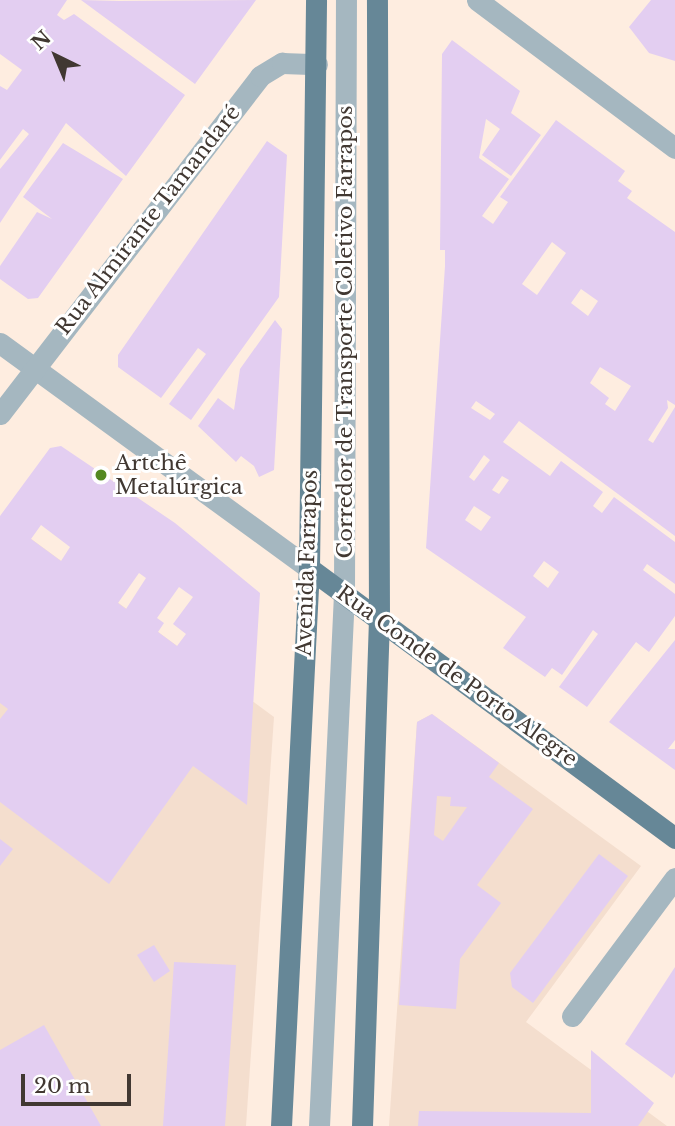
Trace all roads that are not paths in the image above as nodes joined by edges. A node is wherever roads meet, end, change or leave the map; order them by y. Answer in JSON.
{"nodes":[{"id":1,"x":316,"y":0,"type":"edge"},
{"id":2,"x":346,"y":0,"type":"edge"},
{"id":3,"x":377,"y":0,"type":"edge"},
{"id":4,"x":477,"y":0,"type":"edge"},
{"id":5,"x":317,"y":64,"type":"junction"},
{"id":6,"x":675,"y":148,"type":"edge"},
{"id":7,"x":0,"y":343,"type":"edge"},
{"id":8,"x":34,"y":367,"type":"junction"},
{"id":9,"x":0,"y":414,"type":"edge"},
{"id":10,"x":309,"y":568,"type":"junction"},
{"id":11,"x":344,"y":593,"type":"junction"},
{"id":12,"x":379,"y":618,"type":"junction"},
{"id":13,"x":675,"y":838,"type":"edge"},
{"id":14,"x":675,"y":877,"type":"edge"},
{"id":15,"x":572,"y":1016,"type":"dead end"},
{"id":16,"x":281,"y":1126,"type":"edge"},
{"id":17,"x":319,"y":1126,"type":"edge"},
{"id":18,"x":362,"y":1126,"type":"edge"}],
"edges":[{"from":1,"to":5,"type":"main road","name":"Avenida Farrapos"},
{"from":2,"to":11,"type":"street","name":"Corredor de Transporte Coletivo Farrapos"},
{"from":3,"to":12,"type":"main road"},
{"from":4,"to":6,"type":"street"},
{"from":5,"to":8,"type":"street","name":"Rua Almirante Tamandaré"},
{"from":5,"to":10,"type":"main road","name":"Avenida Farrapos"},
{"from":7,"to":8,"type":"street","name":"Rua Conde de Porto Alegre"},
{"from":8,"to":9,"type":"street","name":"Rua Almirante Tamandaré"},
{"from":8,"to":10,"type":"street","name":"Rua Conde de Porto Alegre"},
{"from":10,"to":11,"type":"main road","name":"Rua Conde de Porto Alegre"},
{"from":10,"to":16,"type":"main road","name":"Avenida Farrapos"},
{"from":11,"to":12,"type":"main road","name":"Rua Conde de Porto Alegre"},
{"from":11,"to":17,"type":"street","name":"Corredor de Transporte Coletivo Farrapos"},
{"from":12,"to":13,"type":"main road","name":"Rua Conde de Porto Alegre"},
{"from":12,"to":18,"type":"main road"},
{"from":14,"to":15,"type":"street"}]}
